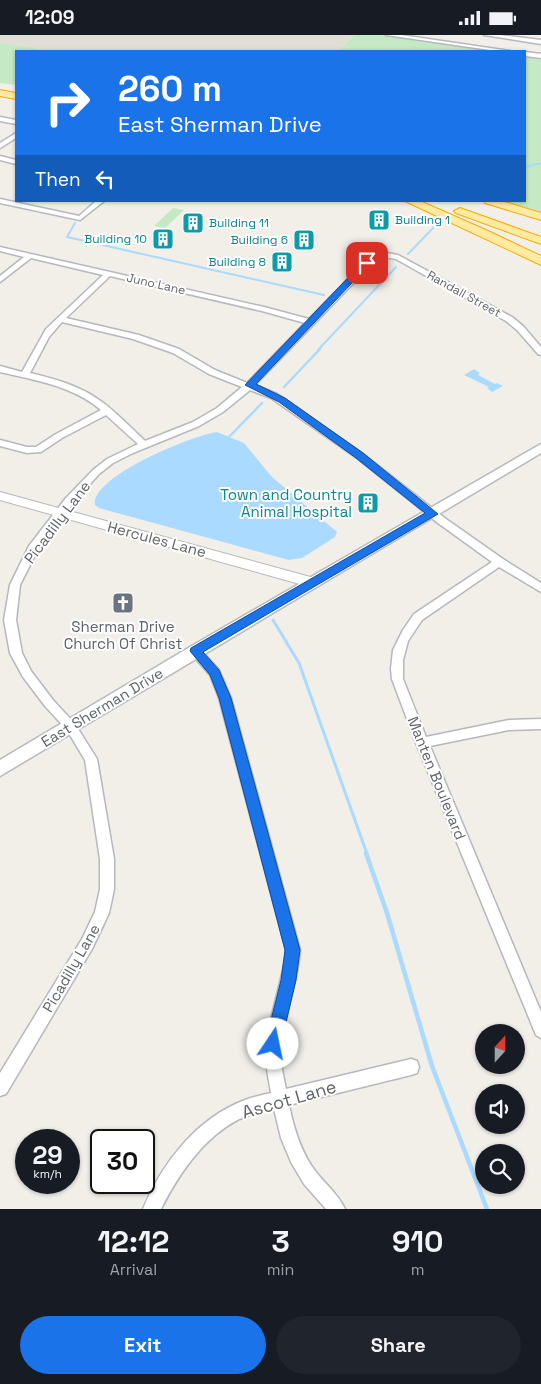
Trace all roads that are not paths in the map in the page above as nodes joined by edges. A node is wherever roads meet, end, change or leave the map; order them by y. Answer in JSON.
{"nodes":[{"id":1,"x":389,"y":35,"type":"edge"},
{"id":2,"x":487,"y":35,"type":"edge"},
{"id":3,"x":541,"y":42,"type":"edge"},
{"id":4,"x":500,"y":50,"type":"edge"},
{"id":5,"x":526,"y":54,"type":"edge"},
{"id":6,"x":541,"y":56,"type":"edge"},
{"id":7,"x":0,"y":86,"type":"edge"},
{"id":8,"x":15,"y":88,"type":"edge"},
{"id":9,"x":0,"y":93,"type":"edge"},
{"id":10,"x":15,"y":96,"type":"edge"},
{"id":11,"x":0,"y":119,"type":"edge"},
{"id":12,"x":15,"y":122,"type":"edge"},
{"id":13,"x":15,"y":136,"type":"edge"},
{"id":14,"x":0,"y":146,"type":"edge"},
{"id":15,"x":0,"y":158,"type":"edge"},
{"id":16,"x":15,"y":161,"type":"edge"},
{"id":17,"x":0,"y":201,"type":"edge"},
{"id":18,"x":100,"y":202,"type":"edge"},
{"id":19,"x":412,"y":202,"type":"edge"},
{"id":20,"x":437,"y":202,"type":"edge"},
{"id":21,"x":468,"y":202,"type":"edge"},
{"id":22,"x":492,"y":202,"type":"edge"},
{"id":23,"x":541,"y":217,"type":"edge"},
{"id":24,"x":541,"y":229,"type":"edge"},
{"id":25,"x":541,"y":241,"type":"edge"},
{"id":26,"x":0,"y":249,"type":"edge"},
{"id":27,"x":376,"y":255,"type":"joint"},
{"id":28,"x":29,"y":256,"type":"junction"},
{"id":29,"x":541,"y":261,"type":"edge"},
{"id":30,"x":108,"y":274,"type":"junction"},
{"id":31,"x":0,"y":280,"type":"edge"},
{"id":32,"x":61,"y":319,"type":"junction"},
{"id":33,"x":311,"y":322,"type":"junction"},
{"id":34,"x":541,"y":352,"type":"edge"},
{"id":35,"x":0,"y":369,"type":"edge"},
{"id":36,"x":24,"y":375,"type":"junction"},
{"id":37,"x":250,"y":385,"type":"junction"},
{"id":38,"x":107,"y":411,"type":"junction"},
{"id":39,"x":0,"y":443,"type":"edge"},
{"id":40,"x":144,"y":445,"type":"junction"},
{"id":41,"x":541,"y":448,"type":"edge"},
{"id":42,"x":0,"y":496,"type":"edge"},
{"id":43,"x":61,"y":513,"type":"junction"},
{"id":44,"x":432,"y":514,"type":"junction"},
{"id":45,"x":499,"y":562,"type":"junction"},
{"id":46,"x":314,"y":583,"type":"junction"},
{"id":47,"x":541,"y":588,"type":"edge"},
{"id":48,"x":196,"y":651,"type":"junction"},
{"id":49,"x":541,"y":724,"type":"edge"},
{"id":50,"x":71,"y":727,"type":"junction"},
{"id":51,"x":422,"y":743,"type":"junction"},
{"id":52,"x":0,"y":769,"type":"edge"},
{"id":53,"x":536,"y":1003,"type":"edge"},
{"id":54,"x":541,"y":1030,"type":"edge"},
{"id":55,"x":411,"y":1067,"type":"dead end"},
{"id":56,"x":0,"y":1088,"type":"edge"},
{"id":57,"x":280,"y":1099,"type":"junction"},
{"id":58,"x":152,"y":1209,"type":"edge"},
{"id":59,"x":336,"y":1209,"type":"edge"}],
"edges":[{"from":1,"to":4,"type":"street"},
{"from":2,"to":3,"type":"street"},
{"from":5,"to":6,"type":"street"},
{"from":7,"to":8,"type":"highway"},
{"from":9,"to":10,"type":"highway"},
{"from":11,"to":12,"type":"street"},
{"from":13,"to":14,"type":"street"},
{"from":15,"to":16,"type":"street"},
{"from":17,"to":18,"type":"street"},
{"from":19,"to":29,"type":"highway"},
{"from":20,"to":25,"type":"highway"},
{"from":21,"to":24,"type":"highway"},
{"from":22,"to":23,"type":"highway"},
{"from":26,"to":28,"type":"street","name":"Juno Lane"},
{"from":27,"to":33,"type":"street","name":"Picadilly Lane"},
{"from":27,"to":34,"type":"street","name":"Randall Street"},
{"from":28,"to":30,"type":"street","name":"Juno Lane"},
{"from":28,"to":31,"type":"street"},
{"from":30,"to":32,"type":"street"},
{"from":30,"to":33,"type":"street","name":"Juno Lane"},
{"from":32,"to":36,"type":"street"},
{"from":32,"to":37,"type":"street"},
{"from":33,"to":37,"type":"street","name":"Picadilly Lane"},
{"from":35,"to":36,"type":"street"},
{"from":36,"to":38,"type":"street"},
{"from":37,"to":40,"type":"street","name":"Picadilly Lane"},
{"from":37,"to":44,"type":"street"},
{"from":38,"to":39,"type":"street"},
{"from":38,"to":40,"type":"street"},
{"from":40,"to":43,"type":"street","name":"Picadilly Lane"},
{"from":41,"to":44,"type":"main road","name":"East Sherman Drive"},
{"from":42,"to":43,"type":"street","name":"Hercules Lane"},
{"from":43,"to":46,"type":"street","name":"Hercules Lane"},
{"from":43,"to":50,"type":"street","name":"Picadilly Lane"},
{"from":44,"to":45,"type":"street"},
{"from":44,"to":46,"type":"main road","name":"East Sherman Drive"},
{"from":45,"to":47,"type":"street"},
{"from":45,"to":51,"type":"street","name":"Manten Boulevard"},
{"from":46,"to":48,"type":"main road","name":"East Sherman Drive"},
{"from":48,"to":50,"type":"main road","name":"East Sherman Drive"},
{"from":48,"to":57,"type":"street"},
{"from":49,"to":51,"type":"street"},
{"from":50,"to":52,"type":"main road","name":"East Sherman Drive"},
{"from":50,"to":56,"type":"street","name":"Picadilly Lane"},
{"from":51,"to":53,"type":"street","name":"Manten Boulevard"},
{"from":53,"to":54,"type":"street","name":"Manten Boulevard"},
{"from":55,"to":57,"type":"street","name":"Ascot Lane"},
{"from":57,"to":58,"type":"street","name":"Ascot Lane"},
{"from":57,"to":59,"type":"street"}]}
